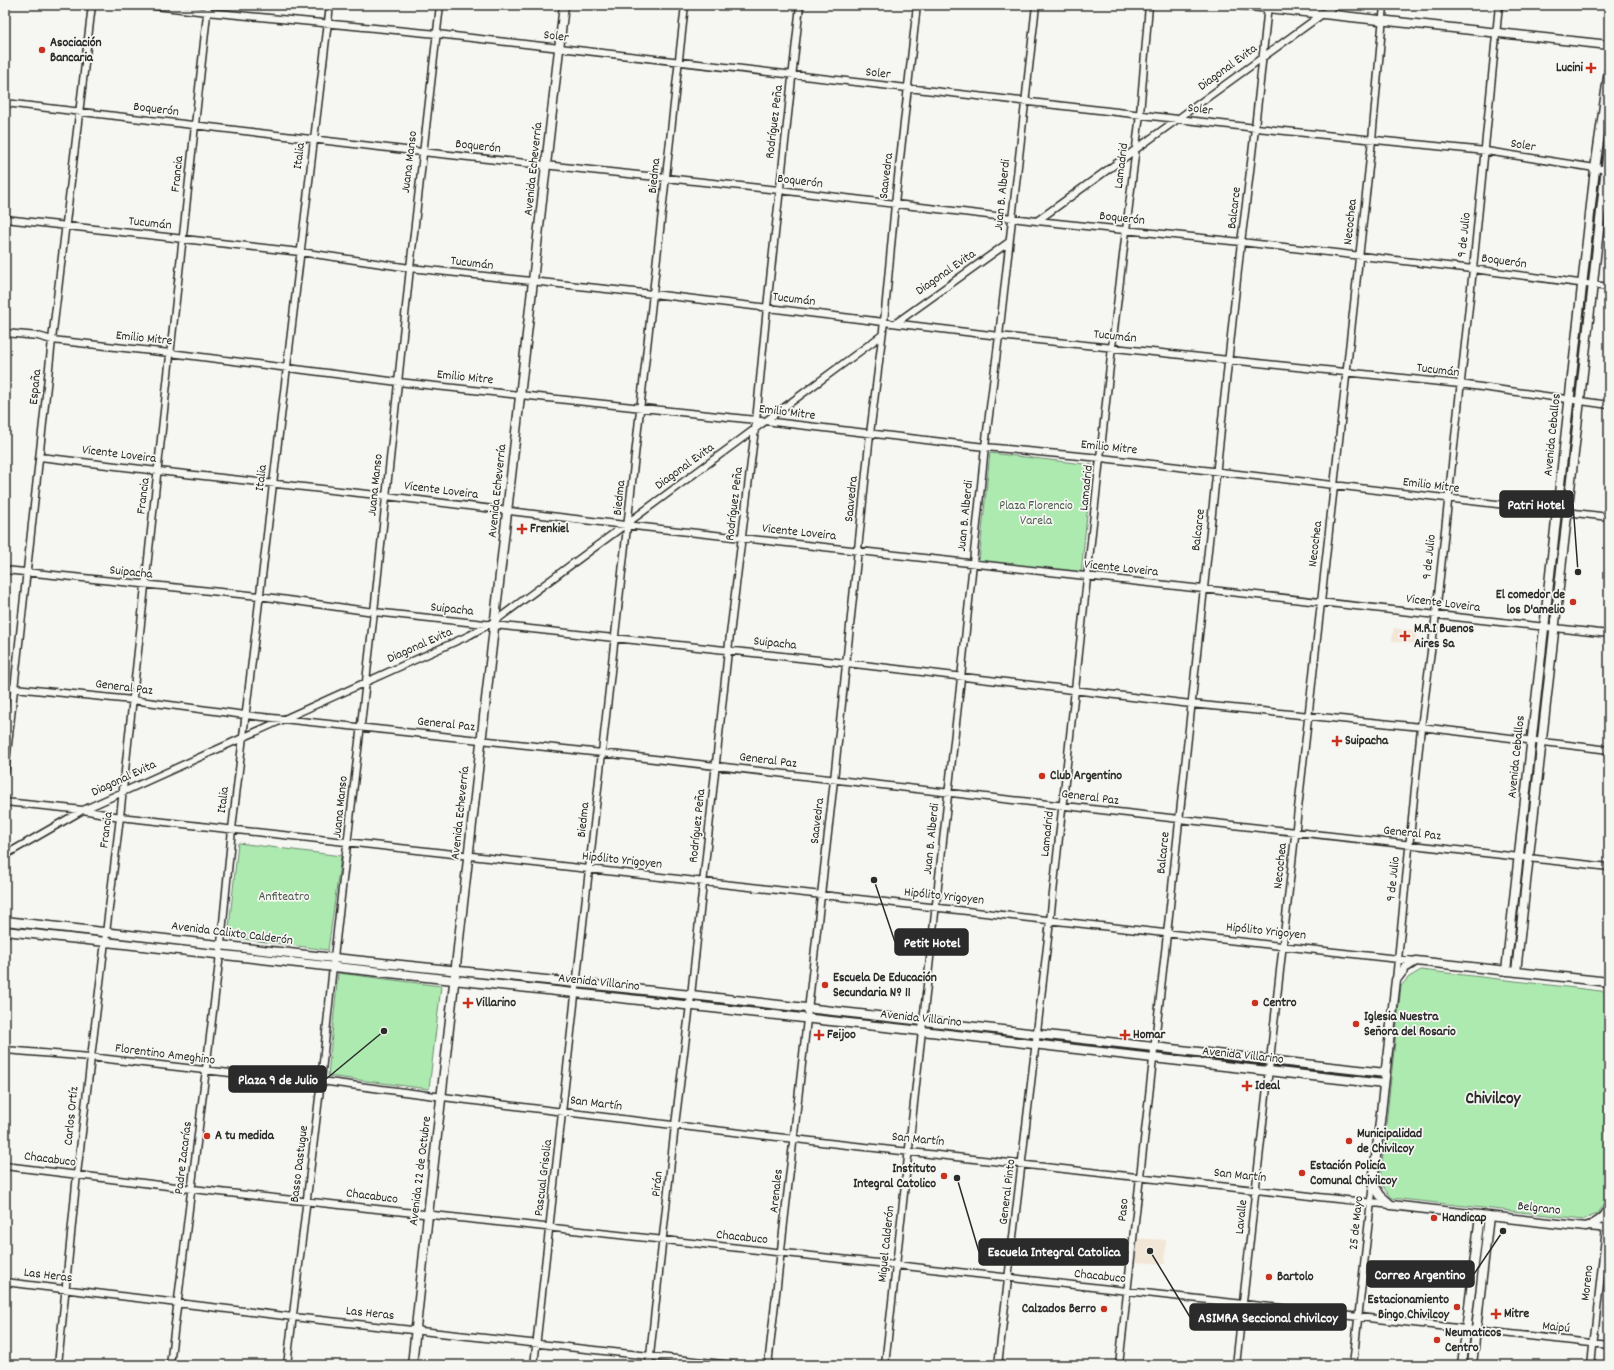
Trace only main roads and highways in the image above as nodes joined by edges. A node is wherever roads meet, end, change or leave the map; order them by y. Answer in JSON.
{"nodes":[{"id":1,"x":564,"y":5,"type":"edge"},
{"id":2,"x":1242,"y":5,"type":"edge"},
{"id":3,"x":1268,"y":7,"type":"edge"},
{"id":4,"x":1609,"y":45,"type":"edge"},
{"id":5,"x":1609,"y":70,"type":"edge"},
{"id":6,"x":1609,"y":140,"type":"edge"},
{"id":7,"x":1607,"y":170,"type":"edge"},
{"id":8,"x":5,"y":921,"type":"edge"},
{"id":9,"x":5,"y":931,"type":"edge"},
{"id":10,"x":334,"y":962,"type":"junction"},
{"id":11,"x":1506,"y":971,"type":"junction"},
{"id":12,"x":1516,"y":972,"type":"junction"},
{"id":13,"x":455,"y":975,"type":"junction"},
{"id":14,"x":1396,"y":980,"type":"joint"},
{"id":15,"x":1609,"y":982,"type":"edge"},
{"id":16,"x":1385,"y":1073,"type":"junction"},
{"id":17,"x":1384,"y":1084,"type":"junction"},
{"id":18,"x":1391,"y":1205,"type":"joint"},
{"id":19,"x":1609,"y":1205,"type":"edge"},
{"id":20,"x":1608,"y":1209,"type":"edge"},
{"id":21,"x":1480,"y":1215,"type":"junction"},
{"id":22,"x":1489,"y":1216,"type":"junction"},
{"id":23,"x":412,"y":1365,"type":"edge"},
{"id":24,"x":1462,"y":1365,"type":"edge"},
{"id":25,"x":1472,"y":1365,"type":"edge"}],
"edges":[{"from":1,"to":13,"type":"main road","name":"Avenida Echeverría"},
{"from":2,"to":3,"type":"main road"},
{"from":3,"to":4,"type":"main road"},
{"from":5,"to":11,"type":"main road","name":"Avenida Ceballos"},
{"from":6,"to":7,"type":"main road","name":"Avenida Ceballos"},
{"from":7,"to":12,"type":"main road","name":"Avenida Ceballos"},
{"from":8,"to":10,"type":"main road","name":"Avenida Calixto Calderón"},
{"from":9,"to":10,"type":"main road","name":"Avenida Calixto Calderón"},
{"from":10,"to":13,"type":"main road","name":"Avenida Calixto Calderón"},
{"from":11,"to":12,"type":"main road","name":"Hipólito Yrigoyen"},
{"from":11,"to":14,"type":"main road","name":"Hipólito Yrigoyen"},
{"from":12,"to":15,"type":"main road","name":"Hipólito Yrigoyen"},
{"from":13,"to":16,"type":"main road","name":"Avenida Villarino"},
{"from":13,"to":17,"type":"main road","name":"Avenida Villarino"},
{"from":13,"to":23,"type":"main road","name":"Avenida 22 de Octubre"},
{"from":14,"to":16,"type":"main road","name":"9 de Julio"},
{"from":16,"to":17,"type":"main road","name":"9 de Julio"},
{"from":17,"to":18,"type":"main road","name":"25 de Mayo"},
{"from":18,"to":21,"type":"main road","name":"San Martín"},
{"from":19,"to":20,"type":"main road","name":"Moreno"},
{"from":20,"to":22,"type":"main road","name":"Belgrano"},
{"from":21,"to":22,"type":"main road","name":"San Martín"},
{"from":21,"to":24,"type":"main road"},
{"from":22,"to":25,"type":"main road"}]}
